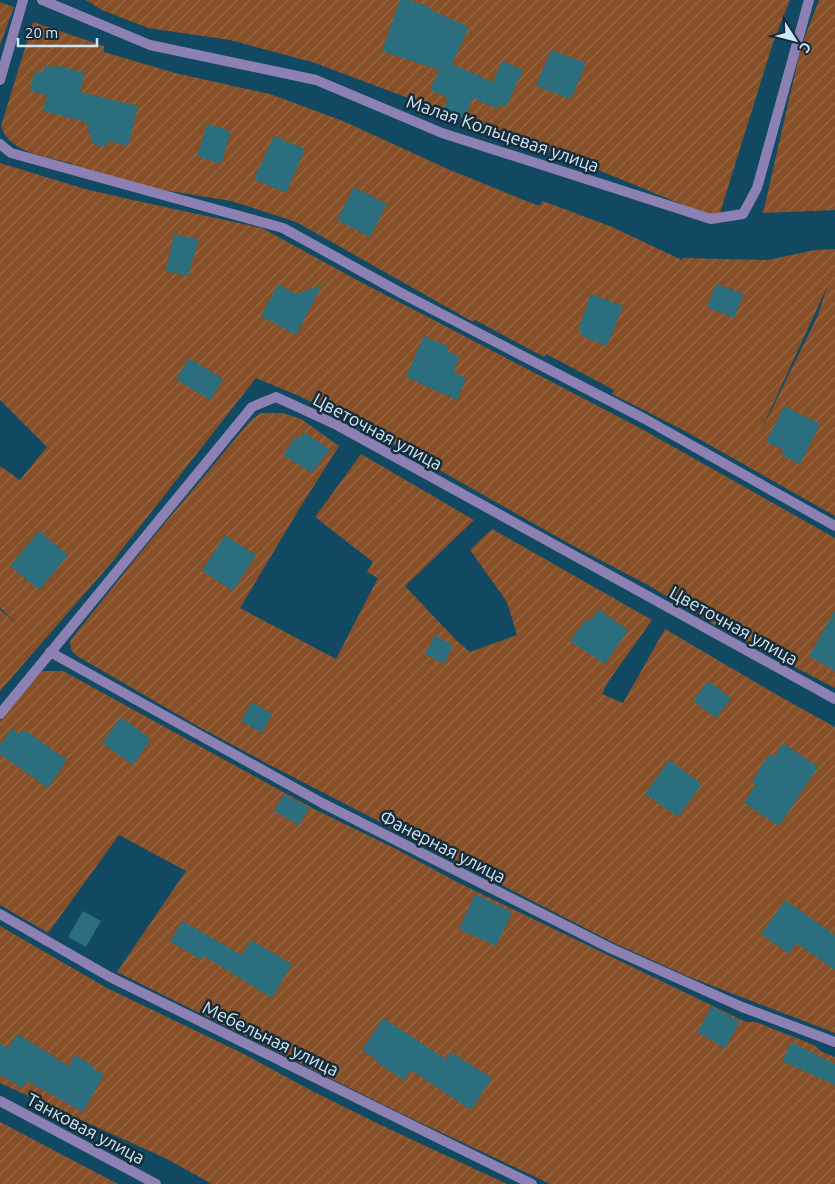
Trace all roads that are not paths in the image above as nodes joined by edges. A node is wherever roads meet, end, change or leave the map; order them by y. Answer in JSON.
{"nodes":[{"id":1,"x":23,"y":0,"type":"edge"},
{"id":2,"x":42,"y":0,"type":"edge"},
{"id":3,"x":809,"y":0,"type":"edge"},
{"id":4,"x":0,"y":80,"type":"edge"},
{"id":5,"x":0,"y":144,"type":"edge"},
{"id":6,"x":835,"y":526,"type":"edge"},
{"id":7,"x":50,"y":652,"type":"junction"},
{"id":8,"x":835,"y":699,"type":"edge"},
{"id":9,"x":0,"y":714,"type":"edge"},
{"id":10,"x":0,"y":914,"type":"edge"},
{"id":11,"x":835,"y":1042,"type":"edge"},
{"id":12,"x":0,"y":1101,"type":"edge"},
{"id":13,"x":156,"y":1184,"type":"edge"},
{"id":14,"x":532,"y":1184,"type":"edge"}],
"edges":[{"from":1,"to":4,"type":"street"},
{"from":2,"to":3,"type":"street","name":"Малая Кольцевая улица"},
{"from":5,"to":6,"type":"street"},
{"from":7,"to":8,"type":"street","name":"Цветочная улица"},
{"from":7,"to":9,"type":"street","name":"Цветочная улица"},
{"from":7,"to":11,"type":"street","name":"Фанерная улица"},
{"from":10,"to":14,"type":"street","name":"Мебельная улица"},
{"from":12,"to":13,"type":"street","name":"Танковая улица"}]}
